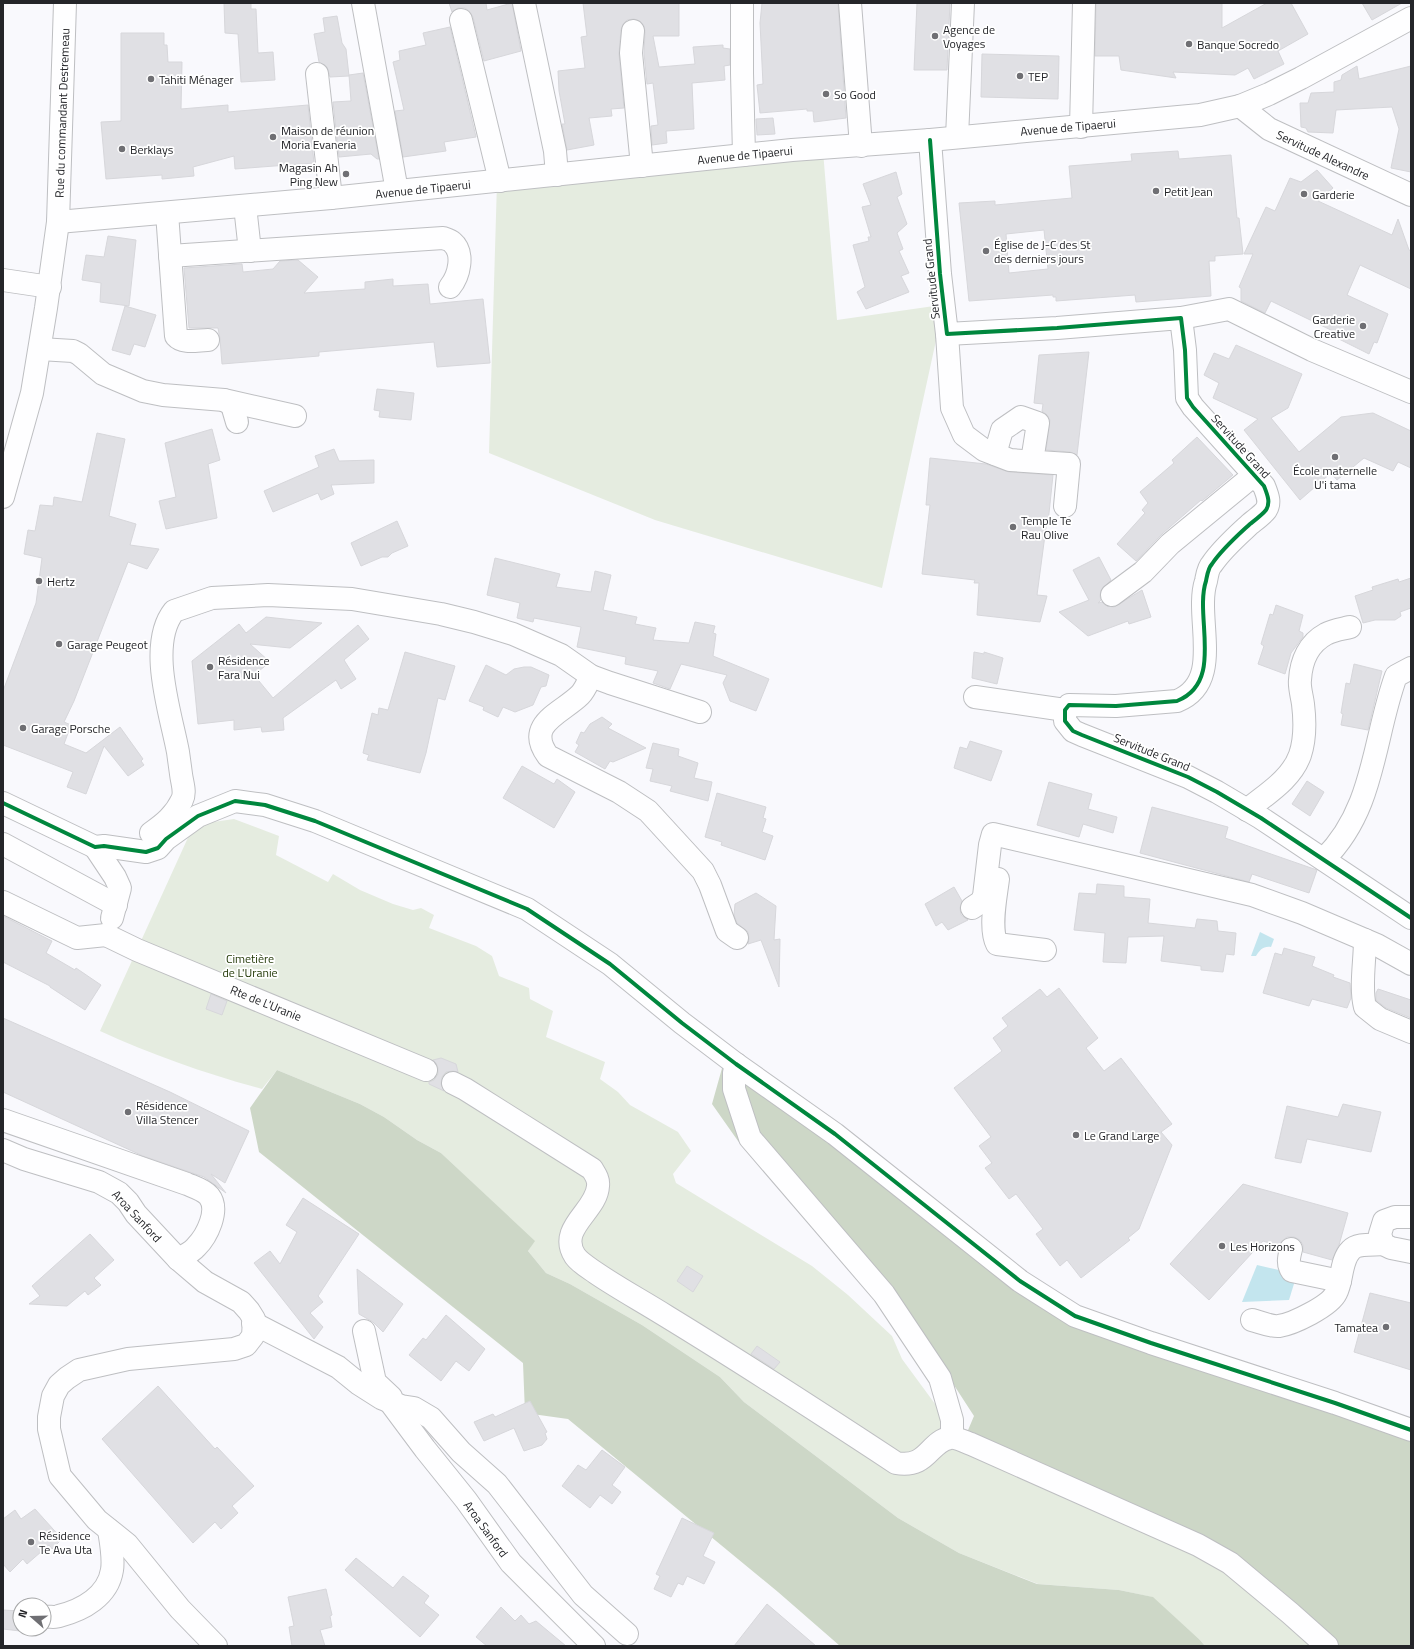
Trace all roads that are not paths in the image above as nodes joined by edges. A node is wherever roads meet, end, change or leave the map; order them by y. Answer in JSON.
{"nodes":[{"id":1,"x":65,"y":3,"type":"edge"},
{"id":2,"x":363,"y":3,"type":"edge"},
{"id":3,"x":524,"y":3,"type":"edge"},
{"id":4,"x":742,"y":3,"type":"edge"},
{"id":5,"x":850,"y":3,"type":"edge"},
{"id":6,"x":963,"y":3,"type":"edge"},
{"id":7,"x":1084,"y":3,"type":"edge"},
{"id":8,"x":1411,"y":18,"type":"edge"},
{"id":9,"x":462,"y":20,"type":"dead end"},
{"id":10,"x":633,"y":31,"type":"dead end"},
{"id":11,"x":550,"y":69,"type":"dead end"},
{"id":12,"x":317,"y":74,"type":"dead end"},
{"id":13,"x":1240,"y":106,"type":"junction"},
{"id":14,"x":1081,"y":126,"type":"junction"},
{"id":15,"x":957,"y":137,"type":"junction"},
{"id":16,"x":930,"y":140,"type":"junction"},
{"id":17,"x":861,"y":146,"type":"junction"},
{"id":18,"x":744,"y":155,"type":"junction"},
{"id":19,"x":642,"y":166,"type":"junction"},
{"id":20,"x":562,"y":175,"type":"junction"},
{"id":21,"x":500,"y":181,"type":"junction"},
{"id":22,"x":396,"y":191,"type":"junction"},
{"id":23,"x":1411,"y":196,"type":"edge"},
{"id":24,"x":331,"y":198,"type":"junction"},
{"id":25,"x":245,"y":206,"type":"junction"},
{"id":26,"x":167,"y":213,"type":"junction"},
{"id":27,"x":58,"y":222,"type":"junction"},
{"id":28,"x":250,"y":250,"type":"junction"},
{"id":29,"x":170,"y":256,"type":"junction"},
{"id":30,"x":3,"y":280,"type":"edge"},
{"id":31,"x":50,"y":287,"type":"junction"},
{"id":32,"x":450,"y":287,"type":"dead end"},
{"id":33,"x":1181,"y":318,"type":"junction"},
{"id":34,"x":947,"y":334,"type":"junction"},
{"id":35,"x":208,"y":340,"type":"dead end"},
{"id":36,"x":40,"y":349,"type":"junction"},
{"id":37,"x":1411,"y":392,"type":"edge"},
{"id":38,"x":224,"y":400,"type":"junction"},
{"id":39,"x":295,"y":416,"type":"dead end"},
{"id":40,"x":238,"y":422,"type":"dead end"},
{"id":41,"x":995,"y":454,"type":"junction"},
{"id":42,"x":1032,"y":461,"type":"junction"},
{"id":43,"x":1254,"y":475,"type":"junction"},
{"id":44,"x":3,"y":497,"type":"edge"},
{"id":45,"x":1065,"y":506,"type":"dead end"},
{"id":46,"x":1112,"y":595,"type":"dead end"},
{"id":47,"x":1350,"y":627,"type":"dead end"},
{"id":48,"x":1411,"y":668,"type":"edge"},
{"id":49,"x":591,"y":676,"type":"junction"},
{"id":50,"x":975,"y":697,"type":"dead end"},
{"id":51,"x":1065,"y":710,"type":"junction"},
{"id":52,"x":700,"y":712,"type":"dead end"},
{"id":53,"x":3,"y":803,"type":"edge"},
{"id":54,"x":1247,"y":810,"type":"junction"},
{"id":55,"x":1007,"y":837,"type":"junction"},
{"id":56,"x":3,"y":844,"type":"edge"},
{"id":57,"x":95,"y":847,"type":"junction"},
{"id":58,"x":127,"y":850,"type":"junction"},
{"id":59,"x":1324,"y":860,"type":"junction"},
{"id":60,"x":3,"y":902,"type":"edge"},
{"id":61,"x":116,"y":905,"type":"junction"},
{"id":62,"x":972,"y":908,"type":"dead end"},
{"id":63,"x":1411,"y":918,"type":"edge"},
{"id":64,"x":106,"y":935,"type":"junction"},
{"id":65,"x":737,"y":938,"type":"dead end"},
{"id":66,"x":1365,"y":940,"type":"junction"},
{"id":67,"x":1045,"y":950,"type":"dead end"},
{"id":68,"x":1411,"y":964,"type":"edge"},
{"id":69,"x":1411,"y":1032,"type":"edge"},
{"id":70,"x":736,"y":1064,"type":"junction"},
{"id":71,"x":426,"y":1070,"type":"dead end"},
{"id":72,"x":453,"y":1083,"type":"dead end"},
{"id":73,"x":3,"y":1120,"type":"edge"},
{"id":74,"x":3,"y":1150,"type":"edge"},
{"id":75,"x":1411,"y":1217,"type":"edge"},
{"id":76,"x":1383,"y":1244,"type":"junction"},
{"id":77,"x":1291,"y":1249,"type":"dead end"},
{"id":78,"x":1411,"y":1252,"type":"edge"},
{"id":79,"x":178,"y":1260,"type":"junction"},
{"id":80,"x":1340,"y":1281,"type":"junction"},
{"id":81,"x":1252,"y":1320,"type":"dead end"},
{"id":82,"x":253,"y":1324,"type":"junction"},
{"id":83,"x":364,"y":1331,"type":"dead end"},
{"id":84,"x":395,"y":1404,"type":"junction"},
{"id":85,"x":1411,"y":1430,"type":"edge"},
{"id":86,"x":952,"y":1437,"type":"junction"},
{"id":87,"x":110,"y":1530,"type":"junction"},
{"id":88,"x":52,"y":1617,"type":"edge"},
{"id":89,"x":627,"y":1634,"type":"dead end"},
{"id":90,"x":216,"y":1646,"type":"edge"},
{"id":91,"x":594,"y":1646,"type":"edge"},
{"id":92,"x":1326,"y":1646,"type":"edge"}],
"edges":[{"from":1,"to":27,"type":"street","name":"Rue du commandant Destremeau"},
{"from":2,"to":22,"type":"street"},
{"from":3,"to":20,"type":"street"},
{"from":4,"to":18,"type":"street"},
{"from":5,"to":17,"type":"street"},
{"from":6,"to":15,"type":"street"},
{"from":7,"to":14,"type":"street"},
{"from":8,"to":13,"type":"street","name":"Avenue de Tipaerui"},
{"from":9,"to":21,"type":"street"},
{"from":10,"to":19,"type":"street"},
{"from":11,"to":20,"type":"street"},
{"from":12,"to":24,"type":"street"},
{"from":13,"to":14,"type":"street","name":"Avenue de Tipaerui"},
{"from":13,"to":23,"type":"street","name":"Servitude Alexandre"},
{"from":14,"to":15,"type":"street","name":"Avenue de Tipaerui"},
{"from":15,"to":16,"type":"street","name":"Avenue de Tipaerui"},
{"from":16,"to":17,"type":"street","name":"Avenue de Tipaerui"},
{"from":16,"to":34,"type":"street","name":"Servitude Grand"},
{"from":17,"to":18,"type":"street","name":"Avenue de Tipaerui"},
{"from":18,"to":19,"type":"street","name":"Avenue de Tipaerui"},
{"from":19,"to":20,"type":"street","name":"Avenue de Tipaerui"},
{"from":20,"to":21,"type":"street","name":"Avenue de Tipaerui"},
{"from":21,"to":22,"type":"street","name":"Avenue de Tipaerui"},
{"from":22,"to":24,"type":"street","name":"Avenue de Tipaerui"},
{"from":24,"to":25,"type":"street","name":"Avenue de Tipaerui"},
{"from":25,"to":26,"type":"street","name":"Avenue de Tipaerui"},
{"from":25,"to":28,"type":"street"},
{"from":26,"to":27,"type":"street","name":"Avenue de Tipaerui"},
{"from":26,"to":29,"type":"street"},
{"from":27,"to":31,"type":"street","name":"Rue du commandant Destremeau"},
{"from":28,"to":29,"type":"street"},
{"from":28,"to":32,"type":"street"},
{"from":29,"to":35,"type":"street"},
{"from":30,"to":31,"type":"street"},
{"from":31,"to":36,"type":"street","name":"Rue du commandant Destremeau"},
{"from":33,"to":34,"type":"street","name":"Servitude Grand"},
{"from":33,"to":37,"type":"street"},
{"from":33,"to":43,"type":"street","name":"Servitude Grand"},
{"from":34,"to":41,"type":"street"},
{"from":36,"to":38,"type":"street"},
{"from":36,"to":44,"type":"street","name":"Rue du commandant Destremeau"},
{"from":38,"to":39,"type":"street"},
{"from":38,"to":40,"type":"street"},
{"from":41,"to":42,"type":"street"},
{"from":41,"to":42,"type":"street"},
{"from":42,"to":45,"type":"street"},
{"from":43,"to":46,"type":"street"},
{"from":43,"to":51,"type":"street","name":"Servitude Grand"},
{"from":47,"to":54,"type":"street"},
{"from":48,"to":59,"type":"street"},
{"from":49,"to":52,"type":"street"},
{"from":49,"to":58,"type":"street"},
{"from":49,"to":65,"type":"street"},
{"from":50,"to":51,"type":"street"},
{"from":51,"to":54,"type":"street","name":"Servitude Grand"},
{"from":53,"to":57,"type":"street"},
{"from":54,"to":59,"type":"street","name":"Servitude Grand"},
{"from":55,"to":62,"type":"street"},
{"from":55,"to":66,"type":"street"},
{"from":55,"to":67,"type":"street"},
{"from":56,"to":61,"type":"street"},
{"from":57,"to":58,"type":"street"},
{"from":57,"to":61,"type":"street"},
{"from":58,"to":70,"type":"street"},
{"from":59,"to":63,"type":"street","name":"Servitude Grand"},
{"from":60,"to":64,"type":"street"},
{"from":61,"to":64,"type":"street"},
{"from":64,"to":71,"type":"street","name":"Rte de L'Uranie"},
{"from":66,"to":68,"type":"street"},
{"from":66,"to":69,"type":"street"},
{"from":70,"to":85,"type":"street"},
{"from":70,"to":86,"type":"street"},
{"from":72,"to":86,"type":"street"},
{"from":73,"to":79,"type":"street"},
{"from":74,"to":79,"type":"street","name":"Aroa Sanford"},
{"from":75,"to":76,"type":"street"},
{"from":76,"to":78,"type":"street"},
{"from":76,"to":80,"type":"street"},
{"from":77,"to":80,"type":"street"},
{"from":79,"to":82,"type":"street","name":"Aroa Sanford"},
{"from":80,"to":81,"type":"street"},
{"from":82,"to":84,"type":"street"},
{"from":82,"to":87,"type":"street"},
{"from":83,"to":84,"type":"street","name":"Aroa Sanford"},
{"from":84,"to":89,"type":"street"},
{"from":84,"to":91,"type":"street","name":"Aroa Sanford"},
{"from":86,"to":92,"type":"street"},
{"from":87,"to":88,"type":"street"},
{"from":87,"to":90,"type":"street"}]}
